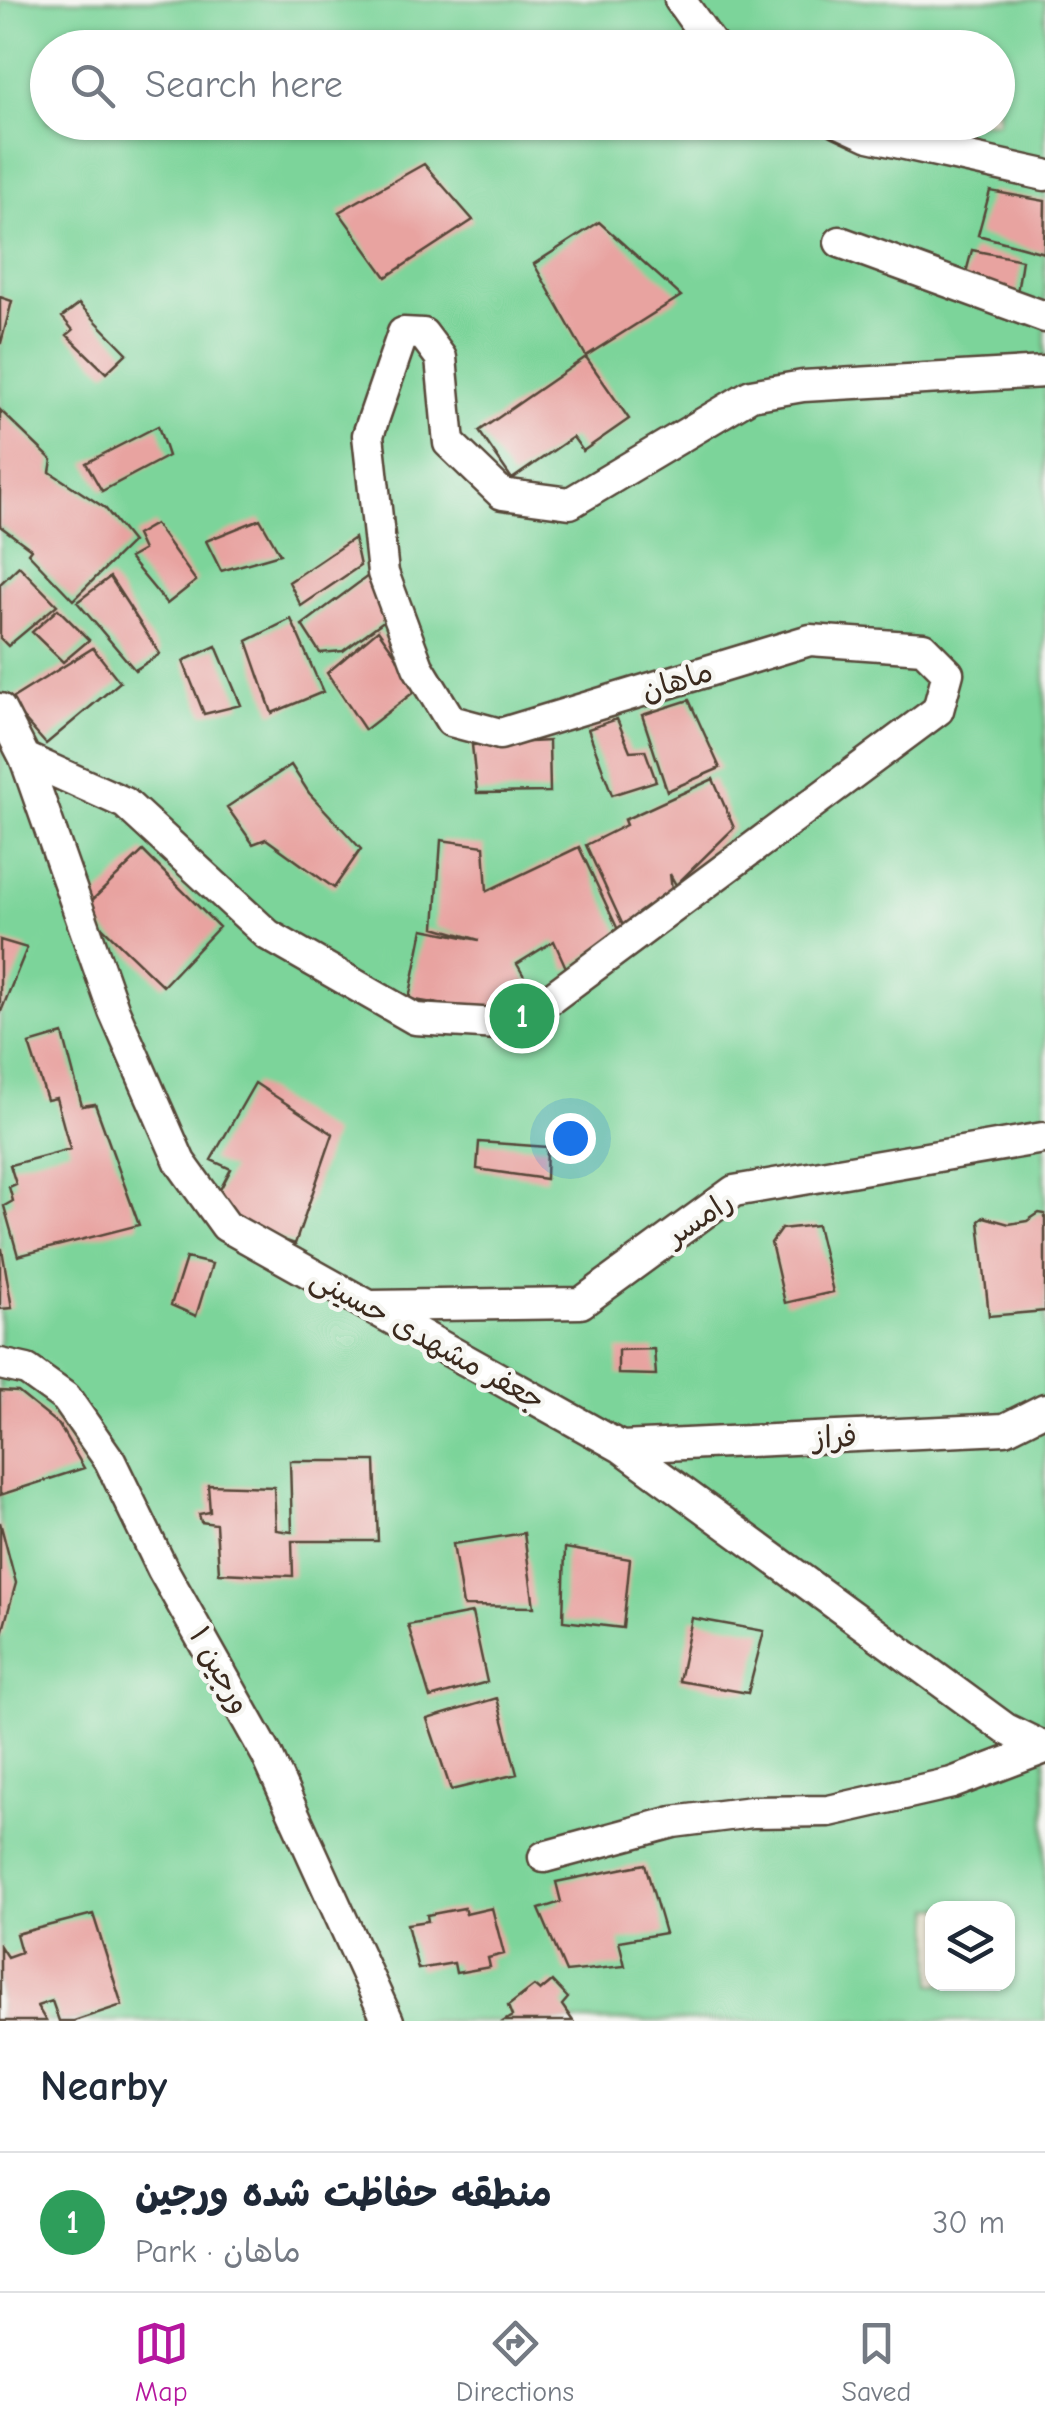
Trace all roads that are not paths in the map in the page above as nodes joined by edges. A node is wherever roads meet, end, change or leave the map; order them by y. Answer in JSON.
{"nodes":[{"id":1,"x":680,"y":0,"type":"edge"},
{"id":2,"x":701,"y":30,"type":"edge"},
{"id":3,"x":887,"y":140,"type":"edge"},
{"id":4,"x":1045,"y":175,"type":"edge"},
{"id":5,"x":840,"y":242,"type":"dead end"},
{"id":6,"x":1045,"y":317,"type":"edge"},
{"id":7,"x":1045,"y":372,"type":"edge"},
{"id":8,"x":0,"y":708,"type":"edge"},
{"id":9,"x":12,"y":763,"type":"edge"},
{"id":10,"x":1044,"y":1138,"type":"edge"},
{"id":11,"x":369,"y":1306,"type":"junction"},
{"id":12,"x":0,"y":1364,"type":"edge"},
{"id":13,"x":1045,"y":1410,"type":"edge"},
{"id":14,"x":621,"y":1447,"type":"junction"},
{"id":15,"x":1045,"y":1748,"type":"edge"},
{"id":16,"x":544,"y":1857,"type":"dead end"},
{"id":17,"x":388,"y":2021,"type":"edge"}],
"edges":[{"from":1,"to":2,"type":"street"},
{"from":3,"to":4,"type":"street"},
{"from":5,"to":6,"type":"street"},
{"from":7,"to":9,"type":"street","name":"ماهان"},
{"from":8,"to":9,"type":"street","name":"جعفر مشهدی حسینی"},
{"from":9,"to":11,"type":"street","name":"جعفر مشهدی حسینی"},
{"from":10,"to":11,"type":"street","name":"رامسر"},
{"from":11,"to":14,"type":"street","name":"جعفر مشهدی حسینی"},
{"from":12,"to":17,"type":"street","name":"ورجین ۱"},
{"from":13,"to":14,"type":"street","name":"فراز"},
{"from":14,"to":15,"type":"street","name":"جعفر مشهدی حسینی"},
{"from":15,"to":16,"type":"street"}]}
